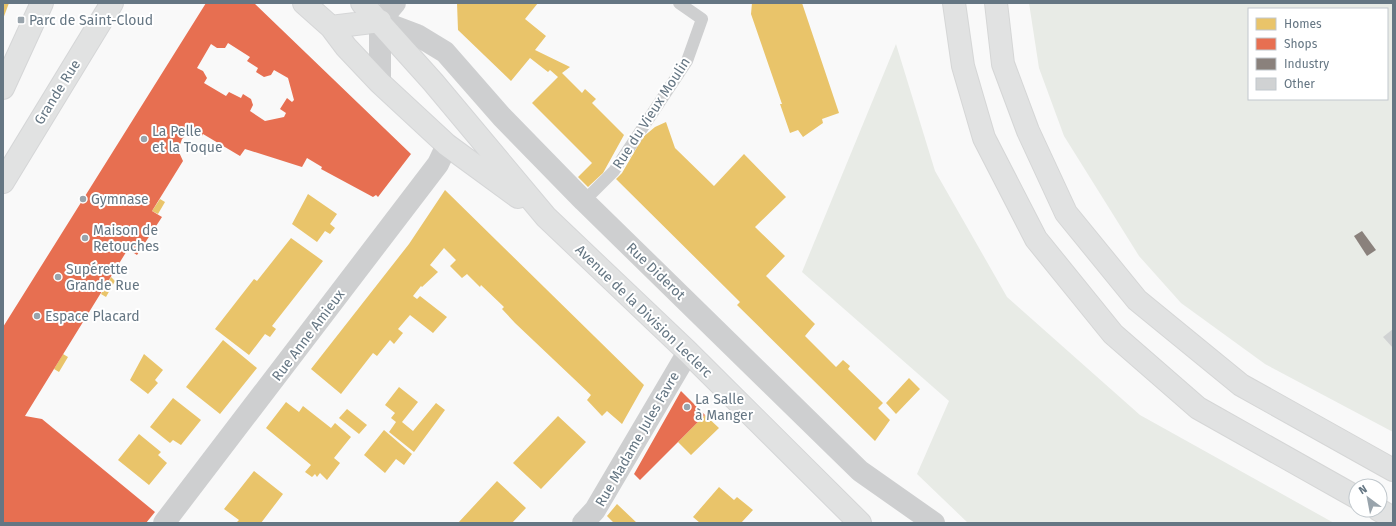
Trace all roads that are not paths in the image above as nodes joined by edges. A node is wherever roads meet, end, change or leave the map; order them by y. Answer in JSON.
{"nodes":[{"id":1,"x":42,"y":3,"type":"edge"},
{"id":2,"x":112,"y":3,"type":"edge"},
{"id":3,"x":304,"y":3,"type":"edge"},
{"id":4,"x":362,"y":3,"type":"edge"},
{"id":5,"x":395,"y":3,"type":"edge"},
{"id":6,"x":679,"y":3,"type":"edge"},
{"id":7,"x":954,"y":3,"type":"edge"},
{"id":8,"x":996,"y":3,"type":"edge"},
{"id":9,"x":380,"y":21,"type":"junction"},
{"id":10,"x":331,"y":27,"type":"junction"},
{"id":11,"x":380,"y":83,"type":"junction"},
{"id":12,"x":3,"y":88,"type":"edge"},
{"id":13,"x":447,"y":145,"type":"junction"},
{"id":14,"x":3,"y":182,"type":"edge"},
{"id":15,"x":584,"y":200,"type":"junction"},
{"id":16,"x":546,"y":217,"type":"junction"},
{"id":17,"x":688,"y":352,"type":"junction"},
{"id":18,"x":1393,"y":470,"type":"edge"},
{"id":19,"x":1348,"y":492,"type":"edge"},
{"id":20,"x":858,"y":522,"type":"edge"},
{"id":21,"x":164,"y":523,"type":"edge"},
{"id":22,"x":584,"y":523,"type":"edge"},
{"id":23,"x":934,"y":523,"type":"edge"}],
"edges":[{"from":1,"to":12,"type":"main road"},
{"from":2,"to":14,"type":"main road","name":"Grande Rue"},
{"from":3,"to":10,"type":"main road","name":"Avenue de la Division Leclerc"},
{"from":4,"to":9,"type":"main road","name":"Avenue de la Division Leclerc"},
{"from":5,"to":9,"type":"street"},
{"from":6,"to":15,"type":"lane","name":"Rue du Vieux Moulin"},
{"from":7,"to":19,"type":"main road"},
{"from":8,"to":18,"type":"main road"},
{"from":9,"to":10,"type":"main road"},
{"from":9,"to":11,"type":"street"},
{"from":9,"to":15,"type":"street","name":"Rue Diderot"},
{"from":9,"to":16,"type":"main road","name":"Avenue de la Division Leclerc"},
{"from":10,"to":11,"type":"main road","name":"Avenue de la Division Leclerc"},
{"from":11,"to":13,"type":"main road","name":"Avenue de la Division Leclerc"},
{"from":13,"to":16,"type":"main road","name":"Avenue de la Division Leclerc"},
{"from":13,"to":21,"type":"street","name":"Rue Anne Amieux"},
{"from":15,"to":23,"type":"street","name":"Rue Diderot"},
{"from":16,"to":17,"type":"main road","name":"Avenue de la Division Leclerc"},
{"from":17,"to":20,"type":"main road","name":"Avenue de la Division Leclerc"},
{"from":17,"to":22,"type":"street","name":"Rue Madame Jules Favre"}]}
